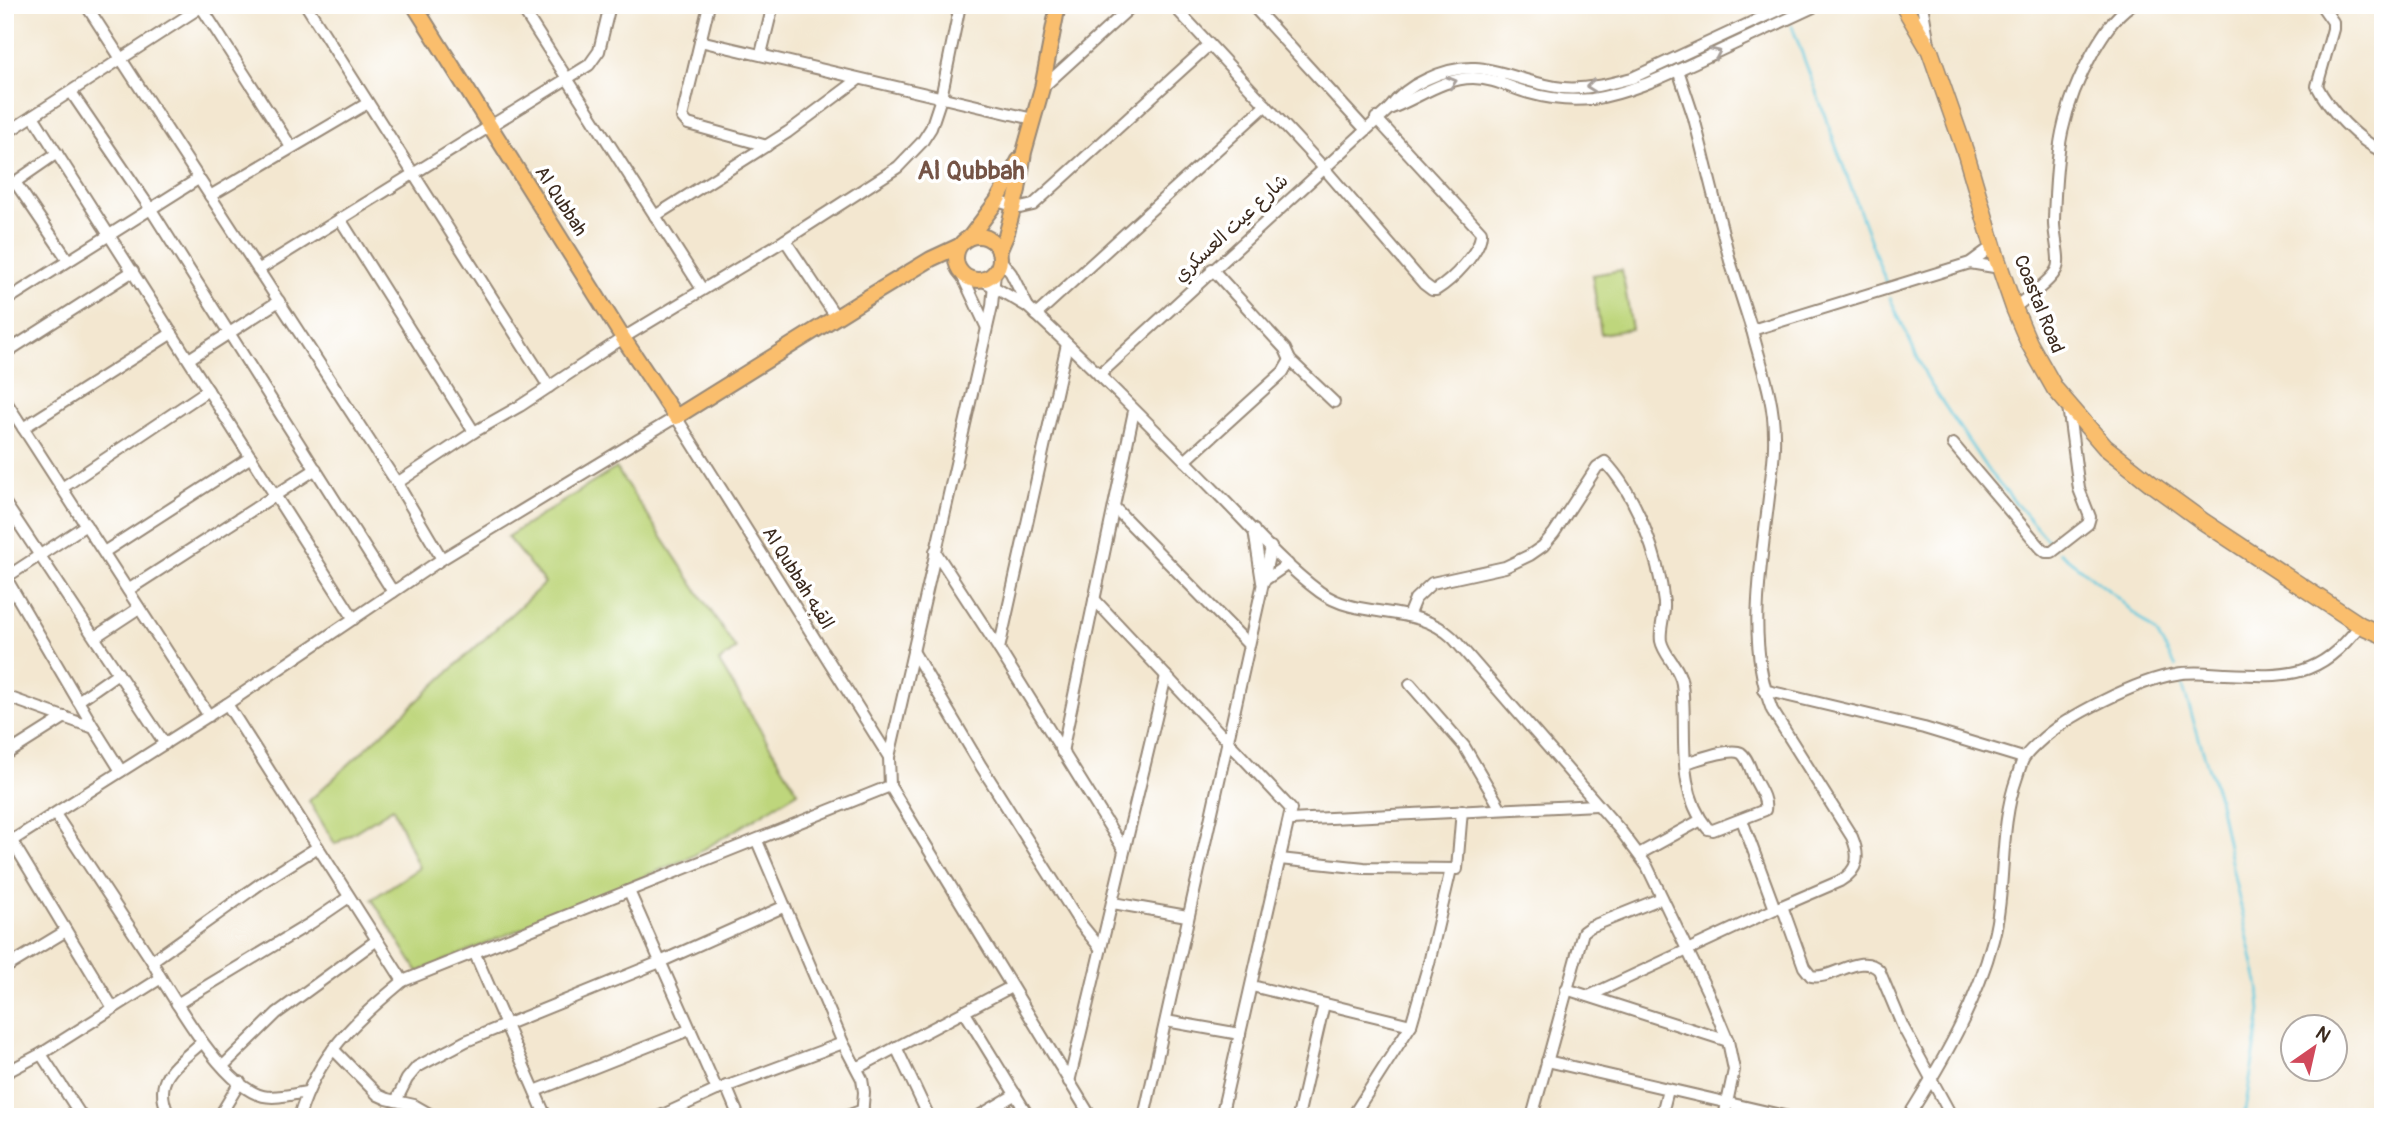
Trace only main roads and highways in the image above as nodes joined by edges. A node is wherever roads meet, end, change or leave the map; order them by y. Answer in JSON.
{"nodes":[{"id":1,"x":414,"y":5,"type":"edge"},
{"id":2,"x":1058,"y":5,"type":"edge"},
{"id":3,"x":1903,"y":5,"type":"edge"},
{"id":4,"x":1024,"y":152,"type":"junction"},
{"id":5,"x":965,"y":242,"type":"junction"},
{"id":6,"x":994,"y":270,"type":"junction"},
{"id":7,"x":2383,"y":635,"type":"edge"}],
"edges":[{"from":1,"to":5,"type":"main road","name":"Al Qubbah"},
{"from":2,"to":4,"type":"main road"},
{"from":3,"to":7,"type":"highway","name":"Coastal Road"},
{"from":4,"to":5,"type":"main road"},
{"from":4,"to":6,"type":"main road"},
{"from":5,"to":6,"type":"main road"},
{"from":5,"to":6,"type":"main road"}]}
